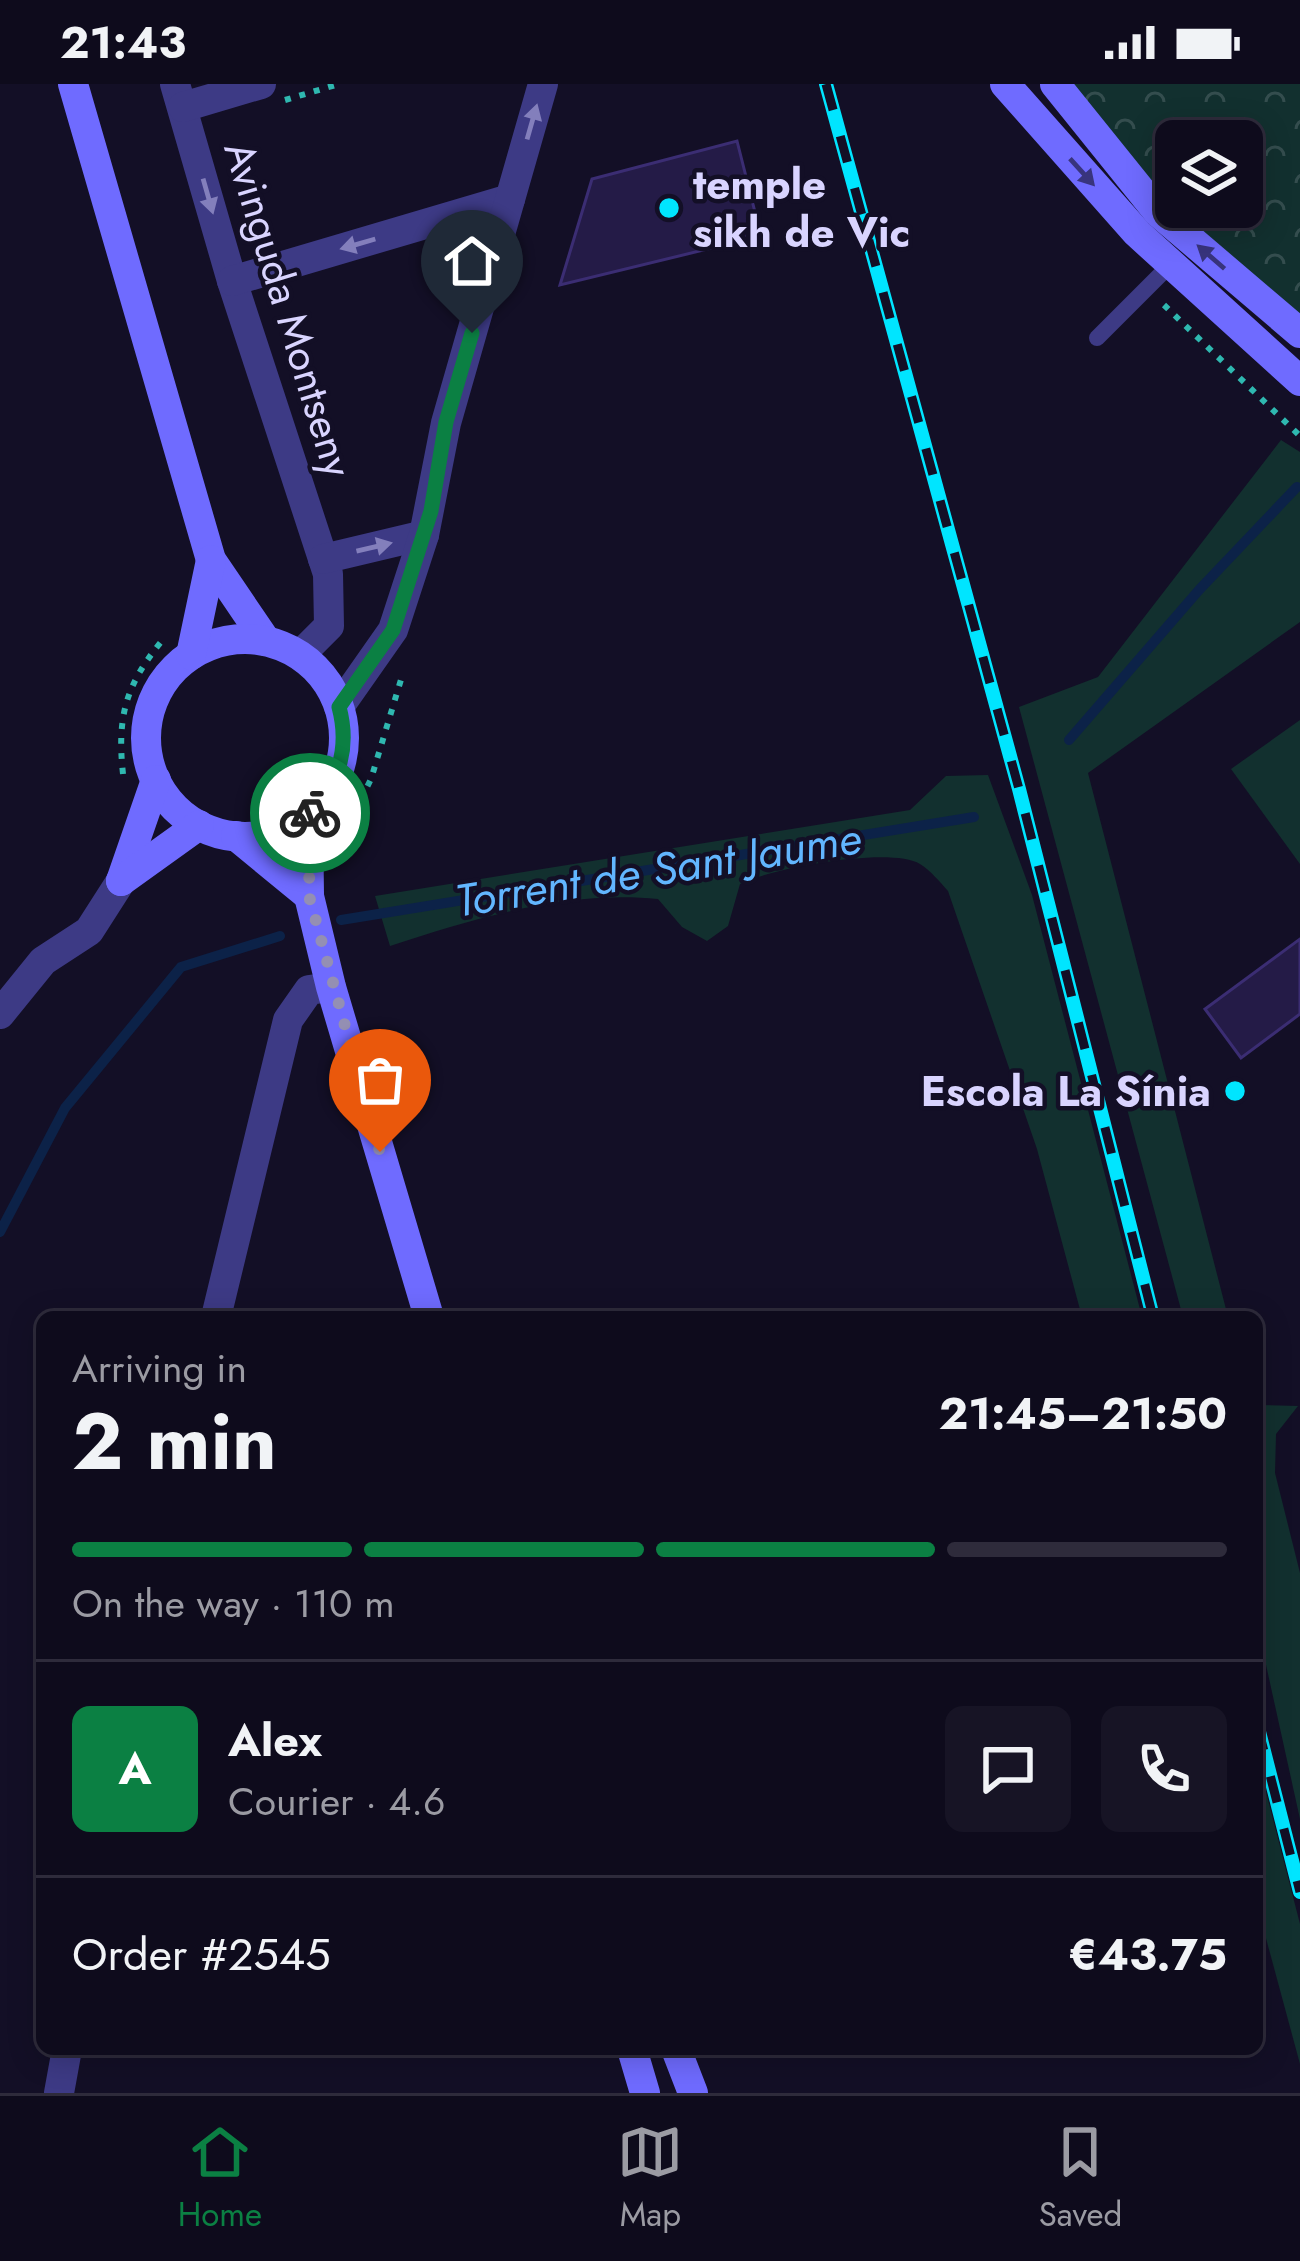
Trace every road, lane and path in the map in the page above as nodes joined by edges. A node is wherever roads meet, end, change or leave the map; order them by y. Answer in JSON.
{"nodes":[{"id":1,"x":73,"y":84,"type":"edge"},
{"id":2,"x":339,"y":84,"type":"edge"},
{"id":3,"x":543,"y":84,"type":"edge"},
{"id":4,"x":1005,"y":84,"type":"edge"},
{"id":5,"x":1055,"y":84,"type":"edge"},
{"id":6,"x":271,"y":93,"type":"edge"},
{"id":7,"x":179,"y":96,"type":"edge"},
{"id":8,"x":510,"y":199,"type":"junction"},
{"id":9,"x":1170,"y":265,"type":"junction"},
{"id":10,"x":232,"y":281,"type":"junction"},
{"id":11,"x":1300,"y":333,"type":"edge"},
{"id":12,"x":1096,"y":338,"type":"dead end"},
{"id":13,"x":1300,"y":381,"type":"edge"},
{"id":14,"x":424,"y":535,"type":"junction"},
{"id":15,"x":323,"y":559,"type":"junction"},
{"id":16,"x":212,"y":560,"type":"junction"},
{"id":17,"x":170,"y":631,"type":"dead end"},
{"id":18,"x":266,"y":641,"type":"junction"},
{"id":19,"x":191,"y":655,"type":"junction"},
{"id":20,"x":300,"y":655,"type":"junction"},
{"id":21,"x":405,"y":670,"type":"dead end"},
{"id":22,"x":339,"y":707,"type":"junction"},
{"id":23,"x":156,"y":780,"type":"junction"},
{"id":24,"x":124,"y":789,"type":"dead end"},
{"id":25,"x":308,"y":814,"type":"junction"},
{"id":26,"x":199,"y":825,"type":"junction"},
{"id":27,"x":236,"y":836,"type":"junction"},
{"id":28,"x":338,"y":847,"type":"dead end"},
{"id":29,"x":121,"y":881,"type":"junction"},
{"id":30,"x":309,"y":896,"type":"junction"},
{"id":31,"x":331,"y":987,"type":"junction"},
{"id":32,"x":0,"y":1014,"type":"edge"},
{"id":33,"x":217,"y":1311,"type":"edge"},
{"id":34,"x":427,"y":1311,"type":"edge"},
{"id":35,"x":66,"y":2055,"type":"edge"},
{"id":36,"x":634,"y":2055,"type":"edge"},
{"id":37,"x":658,"y":2055,"type":"edge"},
{"id":38,"x":678,"y":2055,"type":"edge"},
{"id":39,"x":59,"y":2093,"type":"edge"},
{"id":40,"x":645,"y":2093,"type":"edge"},
{"id":41,"x":670,"y":2093,"type":"edge"},
{"id":42,"x":694,"y":2093,"type":"edge"}],
"edges":[{"from":1,"to":16,"type":"street"},
{"from":2,"to":6,"type":"path"},
{"from":8,"to":3,"type":"street","one_way":true},
{"from":4,"to":9,"type":"street","one_way":true},
{"from":11,"to":5,"type":"street","one_way":true},
{"from":6,"to":7,"type":"street"},
{"from":7,"to":10,"type":"street","name":"Avinguda Montseny","one_way":true},
{"from":8,"to":10,"type":"street","one_way":true},
{"from":8,"to":14,"type":"street"},
{"from":9,"to":12,"type":"lane"},
{"from":9,"to":13,"type":"street"},
{"from":10,"to":15,"type":"street","name":"Avinguda Montseny"},
{"from":15,"to":14,"type":"street","one_way":true},
{"from":14,"to":22,"type":"street"},
{"from":15,"to":20,"type":"street","name":"Avinguda Montseny"},
{"from":16,"to":18,"type":"street"},
{"from":16,"to":19,"type":"street"},
{"from":17,"to":24,"type":"path"},
{"from":18,"to":19,"type":"street"},
{"from":18,"to":20,"type":"street"},
{"from":19,"to":23,"type":"street"},
{"from":20,"to":22,"type":"street"},
{"from":21,"to":28,"type":"path"},
{"from":22,"to":25,"type":"street"},
{"from":23,"to":26,"type":"street"},
{"from":23,"to":29,"type":"street"},
{"from":25,"to":27,"type":"street"},
{"from":25,"to":30,"type":"street"},
{"from":26,"to":27,"type":"street"},
{"from":26,"to":29,"type":"street"},
{"from":27,"to":30,"type":"street"},
{"from":29,"to":32,"type":"street"},
{"from":30,"to":31,"type":"street"},
{"from":31,"to":33,"type":"street"},
{"from":31,"to":34,"type":"street"},
{"from":35,"to":39,"type":"street"},
{"from":36,"to":40,"type":"street"},
{"from":37,"to":41,"type":"street"},
{"from":38,"to":42,"type":"street"}]}
